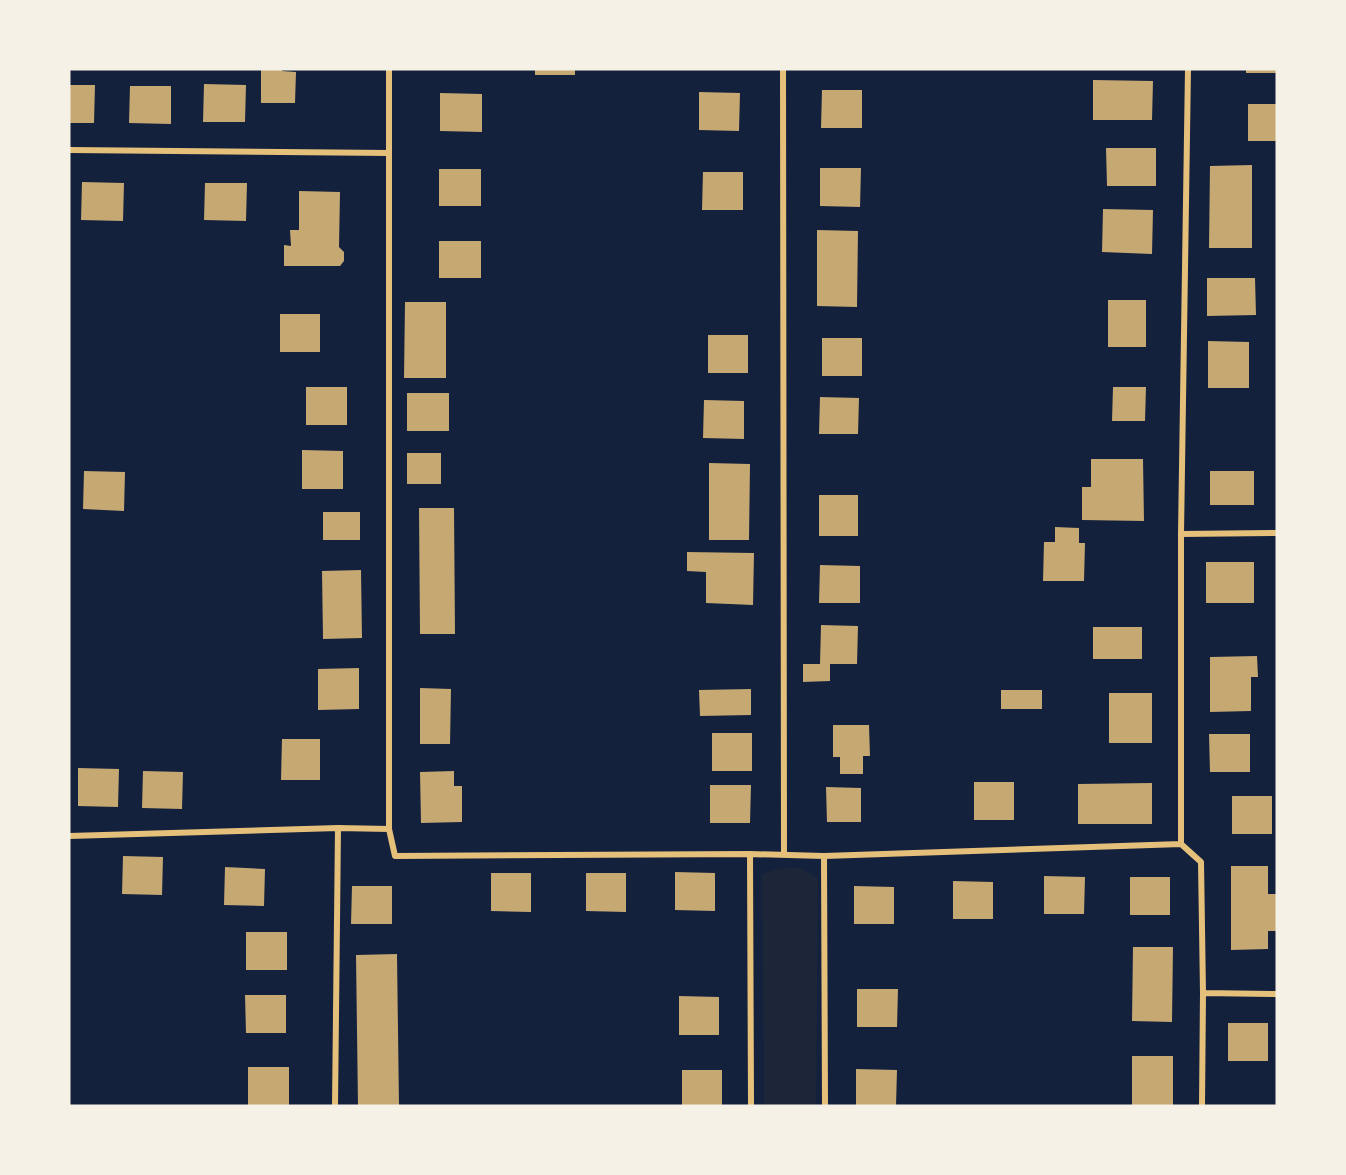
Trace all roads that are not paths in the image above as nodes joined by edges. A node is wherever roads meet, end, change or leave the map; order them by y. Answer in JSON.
{"nodes":[{"id":1,"x":389,"y":69,"type":"edge"},
{"id":2,"x":783,"y":69,"type":"edge"},
{"id":3,"x":1188,"y":69,"type":"edge"},
{"id":4,"x":69,"y":150,"type":"edge"},
{"id":5,"x":388,"y":153,"type":"junction"},
{"id":6,"x":1277,"y":533,"type":"edge"},
{"id":7,"x":1181,"y":534,"type":"junction"},
{"id":8,"x":338,"y":828,"type":"junction"},
{"id":9,"x":389,"y":829,"type":"junction"},
{"id":10,"x":69,"y":836,"type":"edge"},
{"id":11,"x":1181,"y":844,"type":"junction"},
{"id":12,"x":750,"y":854,"type":"junction"},
{"id":13,"x":784,"y":854,"type":"junction"},
{"id":14,"x":824,"y":856,"type":"junction"},
{"id":15,"x":1203,"y":993,"type":"junction"},
{"id":16,"x":1277,"y":994,"type":"edge"},
{"id":17,"x":335,"y":1106,"type":"edge"},
{"id":18,"x":751,"y":1106,"type":"edge"},
{"id":19,"x":825,"y":1106,"type":"edge"},
{"id":20,"x":1202,"y":1106,"type":"edge"}],
"edges":[{"from":1,"to":5,"type":"street"},
{"from":2,"to":13,"type":"street"},
{"from":3,"to":7,"type":"street"},
{"from":4,"to":5,"type":"street"},
{"from":5,"to":9,"type":"street"},
{"from":6,"to":7,"type":"street"},
{"from":7,"to":11,"type":"street"},
{"from":8,"to":9,"type":"street"},
{"from":8,"to":10,"type":"street"},
{"from":8,"to":17,"type":"street"},
{"from":9,"to":12,"type":"street"},
{"from":11,"to":14,"type":"street"},
{"from":11,"to":15,"type":"street"},
{"from":12,"to":13,"type":"street"},
{"from":12,"to":18,"type":"street"},
{"from":13,"to":14,"type":"street"},
{"from":14,"to":19,"type":"street"},
{"from":15,"to":16,"type":"street"},
{"from":15,"to":20,"type":"street"}]}
